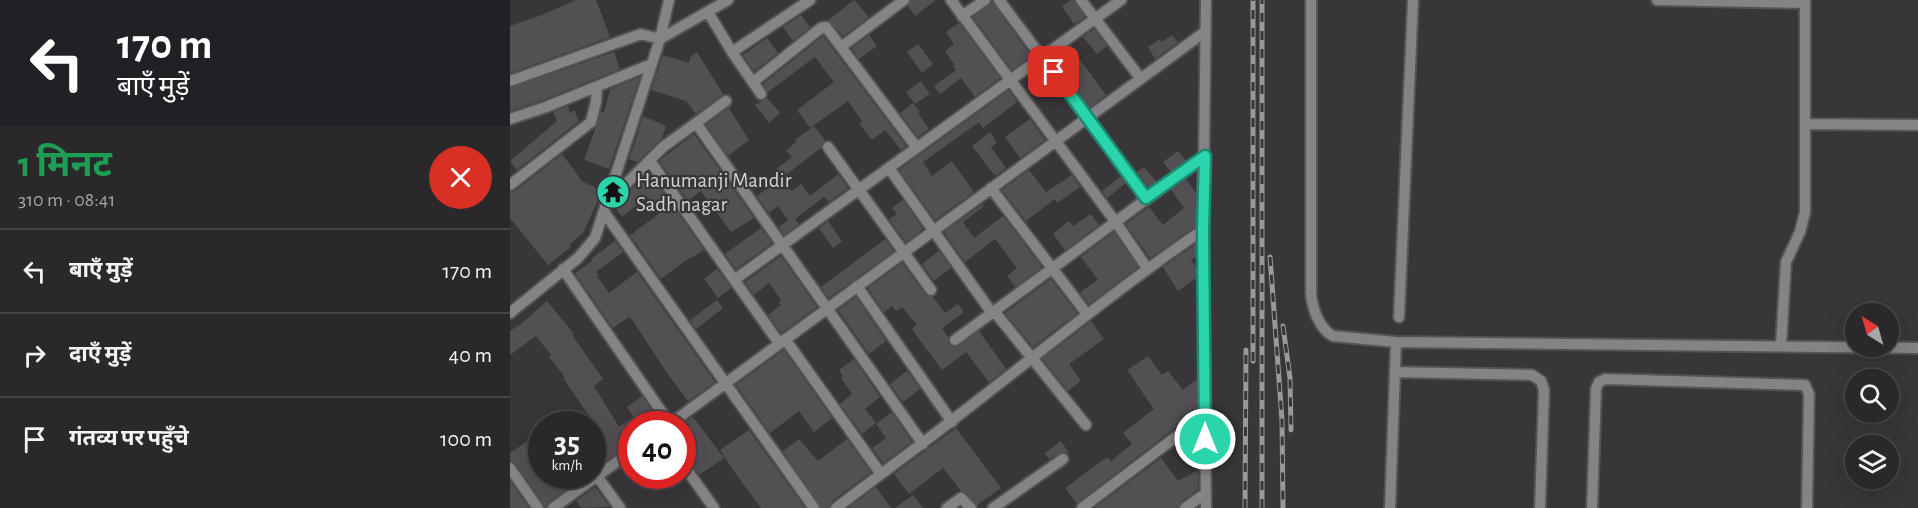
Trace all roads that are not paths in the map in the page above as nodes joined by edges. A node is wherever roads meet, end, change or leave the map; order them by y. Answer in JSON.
{"nodes":[{"id":1,"x":728,"y":0,"type":"edge"},
{"id":2,"x":810,"y":0,"type":"edge"},
{"id":3,"x":903,"y":0,"type":"edge"},
{"id":4,"x":951,"y":0,"type":"edge"},
{"id":5,"x":985,"y":0,"type":"edge"},
{"id":6,"x":999,"y":0,"type":"edge"},
{"id":7,"x":1081,"y":0,"type":"edge"},
{"id":8,"x":1121,"y":0,"type":"edge"},
{"id":9,"x":1206,"y":0,"type":"edge"},
{"id":10,"x":1311,"y":0,"type":"edge"},
{"id":11,"x":1413,"y":0,"type":"edge"},
{"id":12,"x":1657,"y":0,"type":"edge"},
{"id":13,"x":671,"y":2,"type":"edge"},
{"id":14,"x":1805,"y":2,"type":"edge"},
{"id":15,"x":798,"y":4,"type":"edge"},
{"id":16,"x":708,"y":12,"type":"junction"},
{"id":17,"x":962,"y":16,"type":"junction"},
{"id":18,"x":1095,"y":19,"type":"junction"},
{"id":19,"x":1206,"y":32,"type":"junction"},
{"id":20,"x":660,"y":39,"type":"junction"},
{"id":21,"x":841,"y":47,"type":"junction"},
{"id":22,"x":732,"y":52,"type":"junction"},
{"id":23,"x":1042,"y":57,"type":"junction"},
{"id":24,"x":652,"y":64,"type":"junction"},
{"id":25,"x":1141,"y":79,"type":"junction"},
{"id":26,"x":1011,"y":80,"type":"junction"},
{"id":27,"x":510,"y":81,"type":"edge"},
{"id":28,"x":753,"y":82,"type":"junction"},
{"id":29,"x":597,"y":87,"type":"junction"},
{"id":30,"x":761,"y":94,"type":"dead end"},
{"id":31,"x":726,"y":101,"type":"dead end"},
{"id":32,"x":1088,"y":117,"type":"junction"},
{"id":33,"x":510,"y":118,"type":"edge"},
{"id":34,"x":696,"y":123,"type":"junction"},
{"id":35,"x":1805,"y":124,"type":"junction"},
{"id":36,"x":1918,"y":124,"type":"edge"},
{"id":37,"x":1055,"y":142,"type":"junction"},
{"id":38,"x":828,"y":147,"type":"dead end"},
{"id":39,"x":917,"y":148,"type":"junction"},
{"id":40,"x":1205,"y":156,"type":"junction"},
{"id":41,"x":650,"y":161,"type":"junction"},
{"id":42,"x":889,"y":168,"type":"junction"},
{"id":43,"x":510,"y":185,"type":"edge"},
{"id":44,"x":991,"y":188,"type":"junction"},
{"id":45,"x":858,"y":191,"type":"junction"},
{"id":46,"x":1146,"y":198,"type":"junction"},
{"id":47,"x":605,"y":208,"type":"junction"},
{"id":48,"x":1115,"y":221,"type":"junction"},
{"id":49,"x":934,"y":230,"type":"junction"},
{"id":50,"x":1203,"y":230,"type":"junction"},
{"id":51,"x":783,"y":245,"type":"junction"},
{"id":52,"x":904,"y":252,"type":"junction"},
{"id":53,"x":1053,"y":267,"type":"junction"},
{"id":54,"x":1147,"y":268,"type":"junction"},
{"id":55,"x":563,"y":269,"type":"junction"},
{"id":56,"x":734,"y":280,"type":"junction"},
{"id":57,"x":857,"y":286,"type":"junction"},
{"id":58,"x":931,"y":290,"type":"dead end"},
{"id":59,"x":827,"y":309,"type":"junction"},
{"id":60,"x":993,"y":312,"type":"junction"},
{"id":61,"x":510,"y":313,"type":"edge"},
{"id":62,"x":1087,"y":314,"type":"junction"},
{"id":63,"x":1399,"y":317,"type":"dead end"},
{"id":64,"x":955,"y":340,"type":"dead end"},
{"id":65,"x":782,"y":341,"type":"junction"},
{"id":66,"x":1396,"y":342,"type":"junction"},
{"id":67,"x":1781,"y":345,"type":"junction"},
{"id":68,"x":1918,"y":348,"type":"edge"},
{"id":69,"x":1031,"y":357,"type":"junction"},
{"id":70,"x":1395,"y":372,"type":"junction"},
{"id":71,"x":726,"y":385,"type":"junction"},
{"id":72,"x":661,"y":411,"type":"edge"},
{"id":73,"x":689,"y":411,"type":"edge"},
{"id":74,"x":1205,"y":420,"type":"junction"},
{"id":75,"x":952,"y":422,"type":"junction"},
{"id":76,"x":1086,"y":425,"type":"dead end"},
{"id":77,"x":923,"y":444,"type":"junction"},
{"id":78,"x":1063,"y":459,"type":"dead end"},
{"id":79,"x":510,"y":468,"type":"edge"},
{"id":80,"x":881,"y":474,"type":"junction"},
{"id":81,"x":696,"y":483,"type":"edge"},
{"id":82,"x":579,"y":489,"type":"edge"},
{"id":83,"x":606,"y":489,"type":"edge"},
{"id":84,"x":1206,"y":494,"type":"junction"},
{"id":85,"x":538,"y":508,"type":"edge"},
{"id":86,"x":553,"y":508,"type":"edge"},
{"id":87,"x":620,"y":508,"type":"edge"},
{"id":88,"x":714,"y":508,"type":"edge"},
{"id":89,"x":814,"y":508,"type":"edge"},
{"id":90,"x":836,"y":508,"type":"edge"},
{"id":91,"x":947,"y":508,"type":"edge"},
{"id":92,"x":971,"y":508,"type":"edge"},
{"id":93,"x":993,"y":508,"type":"edge"},
{"id":94,"x":1082,"y":508,"type":"edge"},
{"id":95,"x":1185,"y":508,"type":"edge"},
{"id":96,"x":1206,"y":508,"type":"edge"},
{"id":97,"x":1390,"y":508,"type":"edge"},
{"id":98,"x":1539,"y":508,"type":"edge"},
{"id":99,"x":1592,"y":508,"type":"edge"},
{"id":100,"x":1806,"y":508,"type":"edge"}],
"edges":[{"from":1,"to":16,"type":"street"},
{"from":2,"to":15,"type":"street"},
{"from":3,"to":21,"type":"street"},
{"from":4,"to":17,"type":"street"},
{"from":5,"to":17,"type":"street"},
{"from":6,"to":23,"type":"street"},
{"from":7,"to":18,"type":"street"},
{"from":8,"to":18,"type":"street"},
{"from":9,"to":19,"type":"street"},
{"from":10,"to":66,"type":"street"},
{"from":11,"to":63,"type":"street"},
{"from":12,"to":14,"type":"street"},
{"from":13,"to":20,"type":"street"},
{"from":14,"to":35,"type":"street"},
{"from":15,"to":22,"type":"street"},
{"from":16,"to":20,"type":"street"},
{"from":16,"to":22,"type":"street"},
{"from":17,"to":26,"type":"street"},
{"from":18,"to":23,"type":"street"},
{"from":18,"to":25,"type":"street"},
{"from":19,"to":25,"type":"street"},
{"from":19,"to":40,"type":"street"},
{"from":20,"to":24,"type":"street"},
{"from":20,"to":27,"type":"street"},
{"from":21,"to":28,"type":"street"},
{"from":21,"to":39,"type":"street"},
{"from":22,"to":28,"type":"street"},
{"from":23,"to":26,"type":"street"},
{"from":23,"to":32,"type":"street"},
{"from":24,"to":29,"type":"street"},
{"from":24,"to":47,"type":"street"},
{"from":25,"to":32,"type":"street"},
{"from":26,"to":37,"type":"street"},
{"from":26,"to":39,"type":"street"},
{"from":28,"to":30,"type":"street"},
{"from":29,"to":33,"type":"street"},
{"from":29,"to":43,"type":"street"},
{"from":31,"to":34,"type":"street"},
{"from":32,"to":37,"type":"street"},
{"from":32,"to":46,"type":"street"},
{"from":34,"to":41,"type":"street"},
{"from":34,"to":51,"type":"street"},
{"from":35,"to":36,"type":"street"},
{"from":35,"to":67,"type":"street"},
{"from":37,"to":44,"type":"street"},
{"from":37,"to":48,"type":"street"},
{"from":38,"to":45,"type":"street"},
{"from":39,"to":42,"type":"street"},
{"from":40,"to":46,"type":"street"},
{"from":40,"to":50,"type":"street"},
{"from":41,"to":47,"type":"street"},
{"from":41,"to":56,"type":"street"},
{"from":42,"to":45,"type":"street"},
{"from":42,"to":49,"type":"street"},
{"from":44,"to":49,"type":"street"},
{"from":44,"to":53,"type":"street"},
{"from":45,"to":51,"type":"street"},
{"from":45,"to":52,"type":"street"},
{"from":46,"to":48,"type":"street"},
{"from":47,"to":55,"type":"street"},
{"from":47,"to":71,"type":"street"},
{"from":48,"to":53,"type":"street"},
{"from":48,"to":54,"type":"street"},
{"from":49,"to":52,"type":"street"},
{"from":49,"to":60,"type":"street"},
{"from":50,"to":54,"type":"street"},
{"from":50,"to":74,"type":"street"},
{"from":51,"to":56,"type":"street"},
{"from":51,"to":59,"type":"street"},
{"from":52,"to":57,"type":"street"},
{"from":52,"to":58,"type":"street"},
{"from":53,"to":60,"type":"street"},
{"from":53,"to":62,"type":"street"},
{"from":54,"to":62,"type":"street"},
{"from":55,"to":61,"type":"street"},
{"from":55,"to":72,"type":"street"},
{"from":56,"to":65,"type":"street"},
{"from":57,"to":59,"type":"street"},
{"from":57,"to":75,"type":"street"},
{"from":59,"to":65,"type":"street"},
{"from":59,"to":77,"type":"street"},
{"from":60,"to":64,"type":"street"},
{"from":60,"to":69,"type":"street"},
{"from":62,"to":69,"type":"street"},
{"from":65,"to":71,"type":"street"},
{"from":65,"to":80,"type":"street"},
{"from":66,"to":67,"type":"street"},
{"from":66,"to":70,"type":"street"},
{"from":67,"to":68,"type":"street"},
{"from":69,"to":75,"type":"street"},
{"from":69,"to":76,"type":"street"},
{"from":70,"to":97,"type":"street"},
{"from":70,"to":98,"type":"street"},
{"from":71,"to":73,"type":"street"},
{"from":71,"to":89,"type":"street"},
{"from":74,"to":84,"type":"street"},
{"from":74,"to":94,"type":"street"},
{"from":75,"to":77,"type":"street"},
{"from":77,"to":80,"type":"street"},
{"from":78,"to":93,"type":"street"},
{"from":79,"to":85,"type":"street"},
{"from":80,"to":90,"type":"street"},
{"from":81,"to":88,"type":"street"},
{"from":82,"to":86,"type":"street"},
{"from":83,"to":87,"type":"street"},
{"from":84,"to":95,"type":"street"},
{"from":84,"to":96,"type":"street"},
{"from":91,"to":92,"type":"street"},
{"from":99,"to":100,"type":"street"}]}
